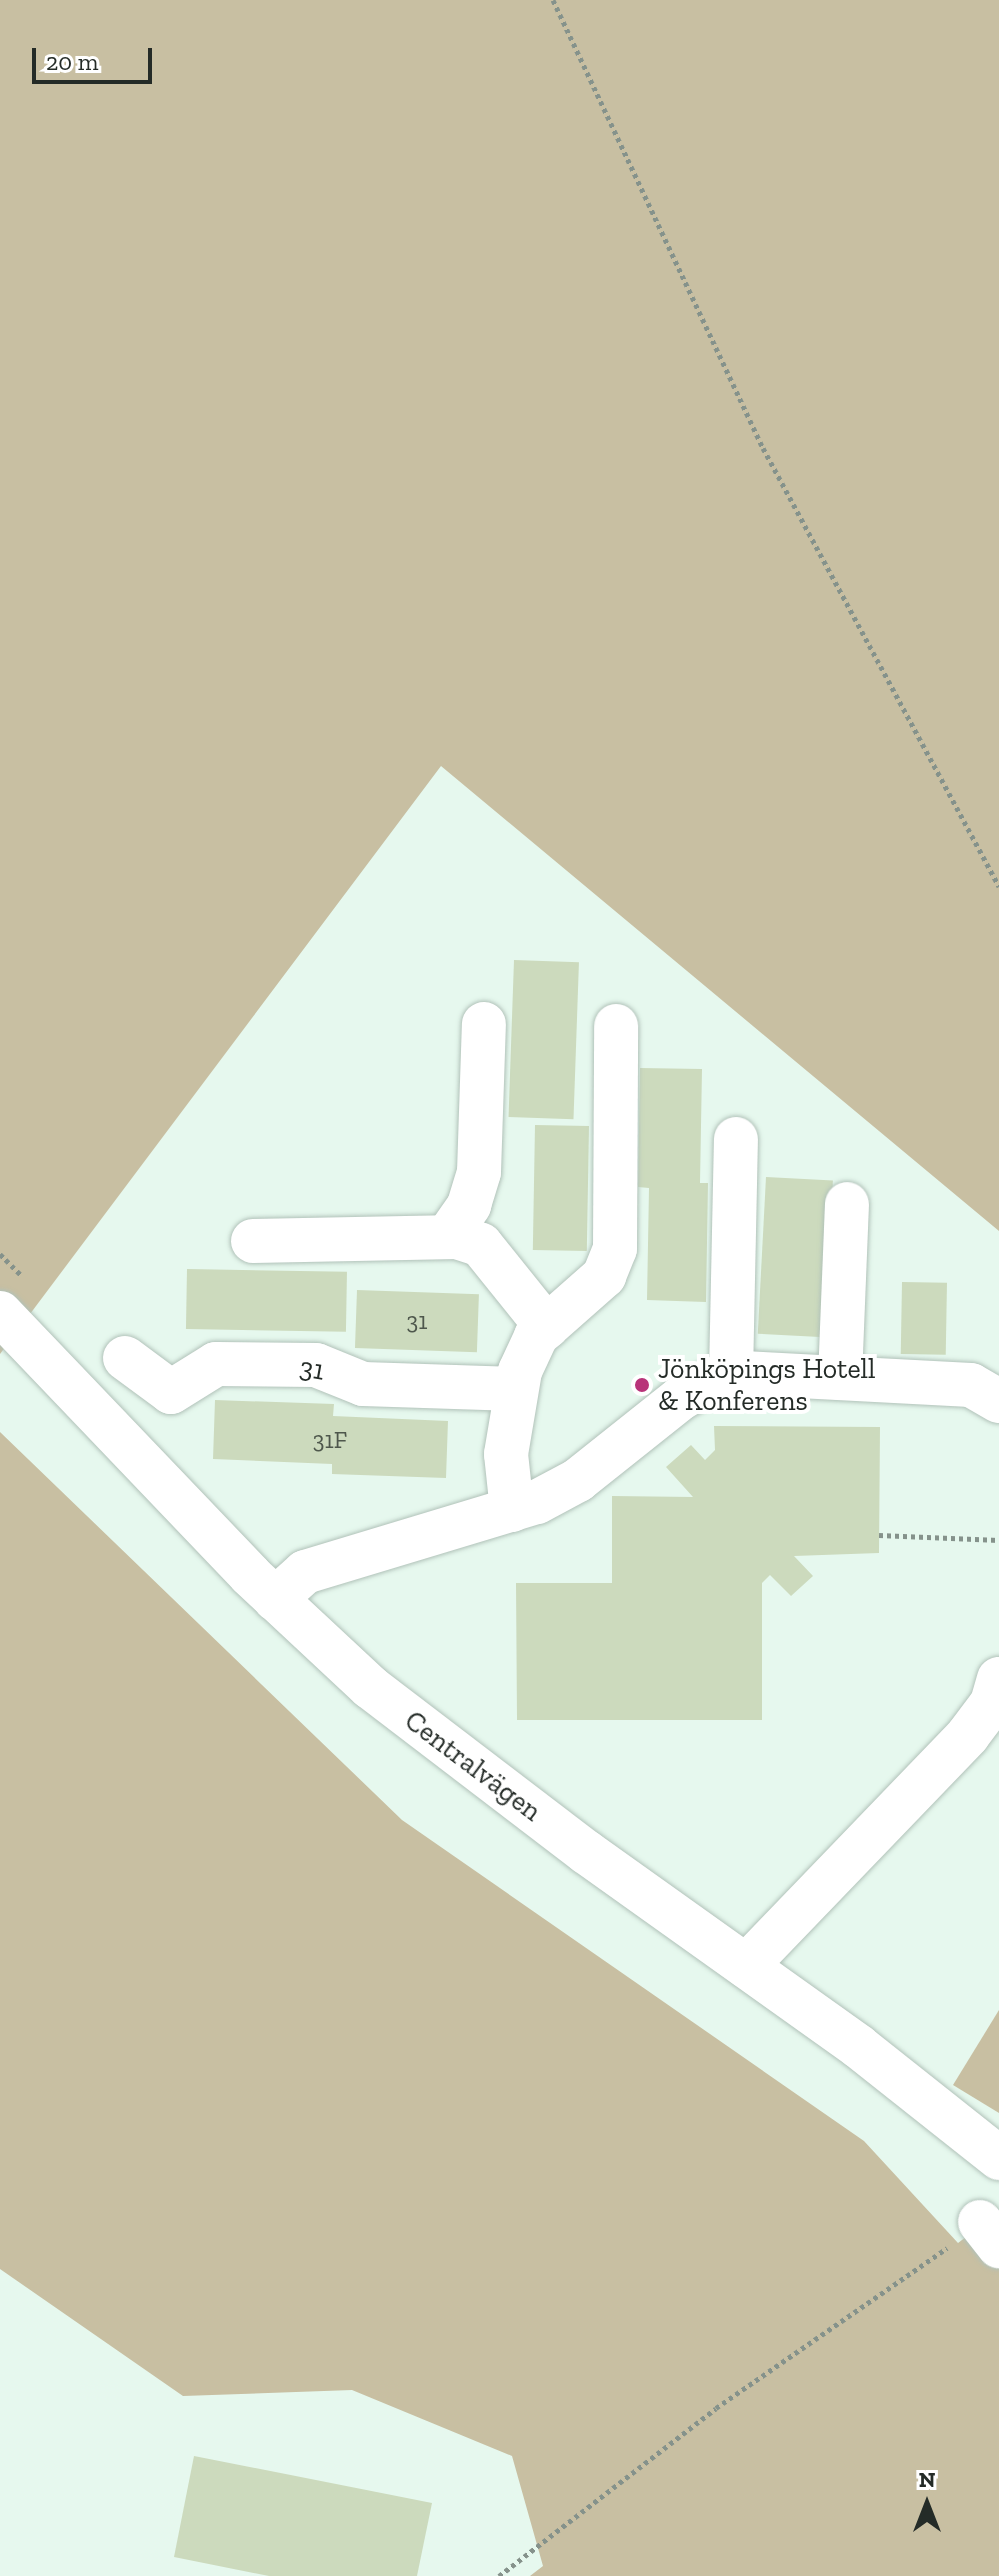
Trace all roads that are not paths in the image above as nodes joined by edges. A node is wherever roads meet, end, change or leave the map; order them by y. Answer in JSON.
{"nodes":[{"id":1,"x":484,"y":1024,"type":"dead end"},
{"id":2,"x":616,"y":1026,"type":"dead end"},
{"id":3,"x":736,"y":1139,"type":"dead end"},
{"id":4,"x":847,"y":1204,"type":"dead end"},
{"id":5,"x":447,"y":1237,"type":"junction"},
{"id":6,"x":253,"y":1241,"type":"dead end"},
{"id":7,"x":0,"y":1313,"type":"edge"},
{"id":8,"x":547,"y":1327,"type":"junction"},
{"id":9,"x":125,"y":1358,"type":"dead end"},
{"id":10,"x":731,"y":1375,"type":"junction"},
{"id":11,"x":840,"y":1378,"type":"junction"},
{"id":12,"x":516,"y":1389,"type":"junction"},
{"id":13,"x":999,"y":1401,"type":"edge"},
{"id":14,"x":512,"y":1510,"type":"junction"},
{"id":15,"x":275,"y":1599,"type":"junction"},
{"id":16,"x":999,"y":1679,"type":"edge"},
{"id":17,"x":746,"y":1966,"type":"junction"},
{"id":18,"x":999,"y":2158,"type":"edge"}],
"edges":[{"from":1,"to":5,"type":"street"},
{"from":2,"to":8,"type":"street"},
{"from":3,"to":10,"type":"street"},
{"from":4,"to":11,"type":"street"},
{"from":5,"to":6,"type":"street"},
{"from":5,"to":8,"type":"street"},
{"from":7,"to":15,"type":"street","name":"Centralvägen"},
{"from":8,"to":12,"type":"street"},
{"from":9,"to":12,"type":"street","name":"31"},
{"from":10,"to":11,"type":"street"},
{"from":10,"to":14,"type":"street"},
{"from":11,"to":13,"type":"street"},
{"from":12,"to":14,"type":"street"},
{"from":14,"to":15,"type":"street"},
{"from":15,"to":17,"type":"street","name":"Centralvägen"},
{"from":16,"to":17,"type":"street"},
{"from":17,"to":18,"type":"street","name":"Centralvägen"}]}
